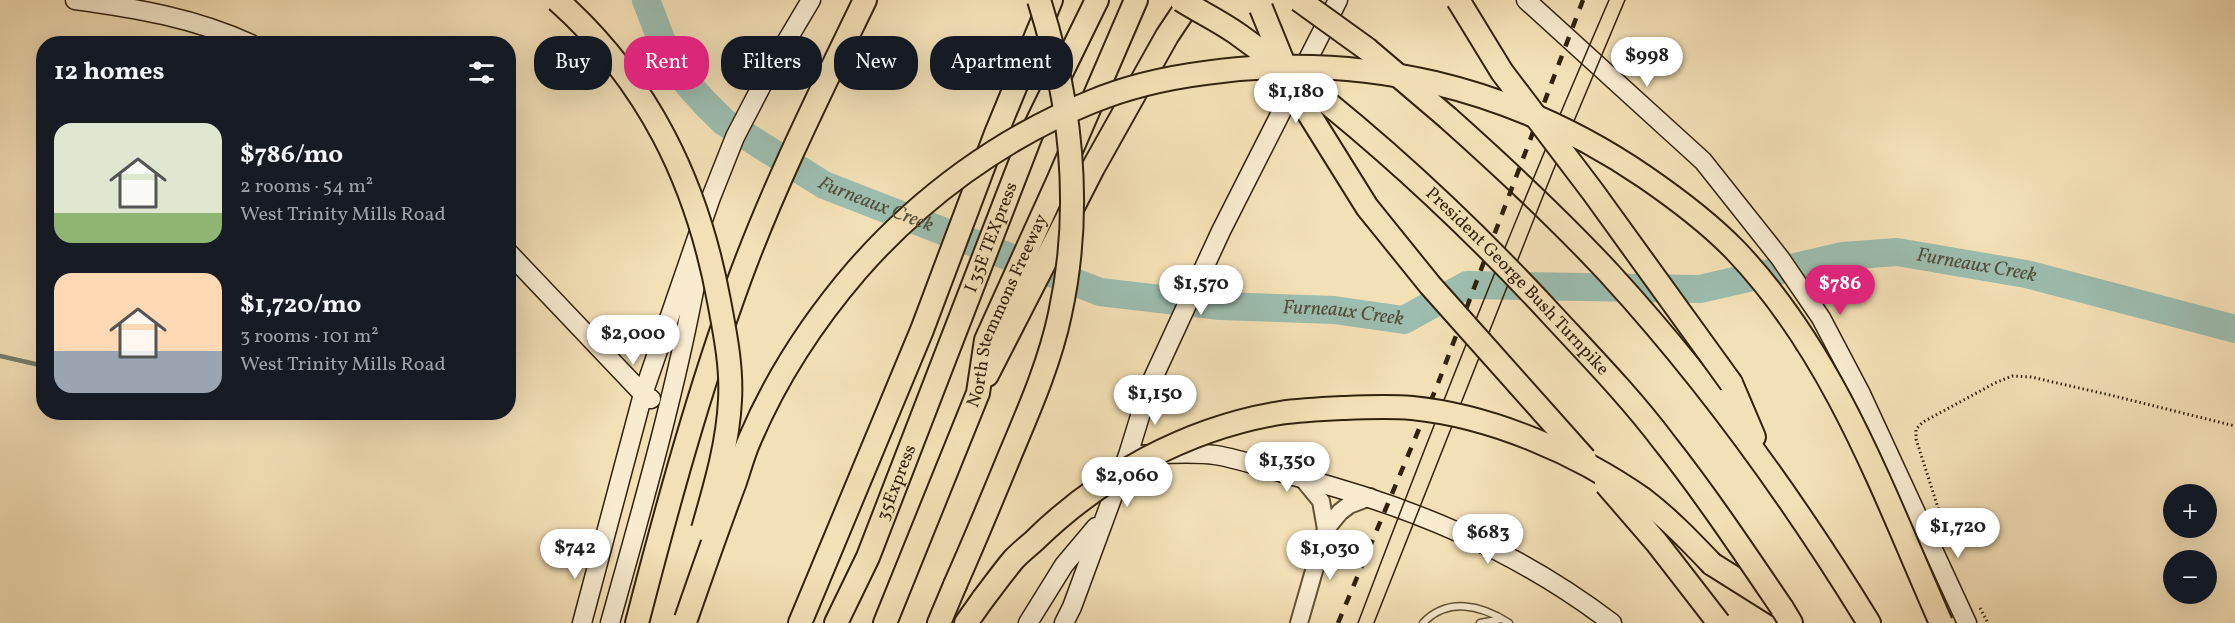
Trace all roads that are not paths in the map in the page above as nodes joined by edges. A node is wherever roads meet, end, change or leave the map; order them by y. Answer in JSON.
{"nodes":[{"id":1,"x":75,"y":0,"type":"edge"},
{"id":2,"x":557,"y":0,"type":"edge"},
{"id":3,"x":811,"y":0,"type":"edge"},
{"id":4,"x":865,"y":0,"type":"edge"},
{"id":5,"x":1039,"y":0,"type":"edge"},
{"id":6,"x":1051,"y":0,"type":"edge"},
{"id":7,"x":1097,"y":0,"type":"edge"},
{"id":8,"x":1136,"y":0,"type":"edge"},
{"id":9,"x":1181,"y":0,"type":"edge"},
{"id":10,"x":1191,"y":0,"type":"edge"},
{"id":11,"x":1258,"y":0,"type":"edge"},
{"id":12,"x":1299,"y":0,"type":"edge"},
{"id":13,"x":1338,"y":0,"type":"edge"},
{"id":14,"x":1458,"y":0,"type":"edge"},
{"id":15,"x":1526,"y":0,"type":"edge"},
{"id":16,"x":231,"y":36,"type":"edge"},
{"id":17,"x":710,"y":200,"type":"junction"},
{"id":18,"x":516,"y":260,"type":"edge"},
{"id":19,"x":950,"y":341,"type":"joint"},
{"id":20,"x":994,"y":342,"type":"junction"},
{"id":21,"x":643,"y":394,"type":"junction"},
{"id":22,"x":666,"y":408,"type":"junction"},
{"id":23,"x":1128,"y":454,"type":"junction"},
{"id":24,"x":1768,"y":471,"type":"junction"},
{"id":25,"x":1302,"y":478,"type":"junction"},
{"id":26,"x":1370,"y":498,"type":"junction"},
{"id":27,"x":1105,"y":516,"type":"junction"},
{"id":28,"x":1326,"y":529,"type":"junction"},
{"id":29,"x":1068,"y":615,"type":"edge"},
{"id":30,"x":1786,"y":616,"type":"edge"},
{"id":31,"x":686,"y":621,"type":"edge"},
{"id":32,"x":1506,"y":621,"type":"edge"},
{"id":33,"x":582,"y":623,"type":"edge"},
{"id":34,"x":610,"y":623,"type":"edge"},
{"id":35,"x":637,"y":623,"type":"edge"},
{"id":36,"x":801,"y":623,"type":"edge"},
{"id":37,"x":836,"y":623,"type":"edge"},
{"id":38,"x":885,"y":623,"type":"edge"},
{"id":39,"x":939,"y":623,"type":"edge"},
{"id":40,"x":966,"y":623,"type":"edge"},
{"id":41,"x":1028,"y":623,"type":"edge"},
{"id":42,"x":1299,"y":623,"type":"edge"},
{"id":43,"x":1423,"y":623,"type":"edge"},
{"id":44,"x":1480,"y":623,"type":"edge"},
{"id":45,"x":1612,"y":623,"type":"edge"},
{"id":46,"x":1719,"y":623,"type":"edge"},
{"id":47,"x":1869,"y":623,"type":"edge"},
{"id":48,"x":1941,"y":623,"type":"edge"},
{"id":49,"x":1967,"y":623,"type":"edge"}],
"edges":[{"from":1,"to":16,"type":"main road"},
{"from":2,"to":31,"type":"highway","bridge":true},
{"from":3,"to":17,"type":"main road"},
{"from":4,"to":35,"type":"highway"},
{"from":5,"to":39,"type":"highway","bridge":true},
{"from":6,"to":36,"type":"highway","bridge":true},
{"from":7,"to":19,"type":"highway","name":"I 35E TEXpress"},
{"from":8,"to":20,"type":"highway","name":"North Stemmons Freeway"},
{"from":9,"to":30,"type":"highway","name":"President George Bush Turnpike","bridge":true},
{"from":10,"to":20,"type":"highway","bridge":true},
{"from":11,"to":46,"type":"highway","bridge":true},
{"from":12,"to":24,"type":"highway","bridge":true},
{"from":13,"to":23,"type":"main road"},
{"from":14,"to":24,"type":"highway","bridge":true},
{"from":15,"to":49,"type":"main road"},
{"from":17,"to":21,"type":"main road"},
{"from":17,"to":22,"type":"main road"},
{"from":18,"to":21,"type":"main road"},
{"from":19,"to":37,"type":"highway","name":"35Express"},
{"from":20,"to":38,"type":"highway","name":"North Stemmons Freeway"},
{"from":21,"to":22,"type":"main road"},
{"from":21,"to":33,"type":"main road"},
{"from":22,"to":34,"type":"main road"},
{"from":23,"to":25,"type":"main road"},
{"from":23,"to":27,"type":"main road"},
{"from":24,"to":47,"type":"highway"},
{"from":25,"to":26,"type":"main road"},
{"from":25,"to":28,"type":"street"},
{"from":26,"to":28,"type":"street"},
{"from":26,"to":45,"type":"main road"},
{"from":27,"to":29,"type":"main road"},
{"from":27,"to":41,"type":"main road"},
{"from":28,"to":42,"type":"street"},
{"from":30,"to":40,"type":"highway","bridge":true},
{"from":31,"to":48,"type":"highway","bridge":true},
{"from":32,"to":43,"type":"lane"},
{"from":32,"to":44,"type":"lane"}]}
